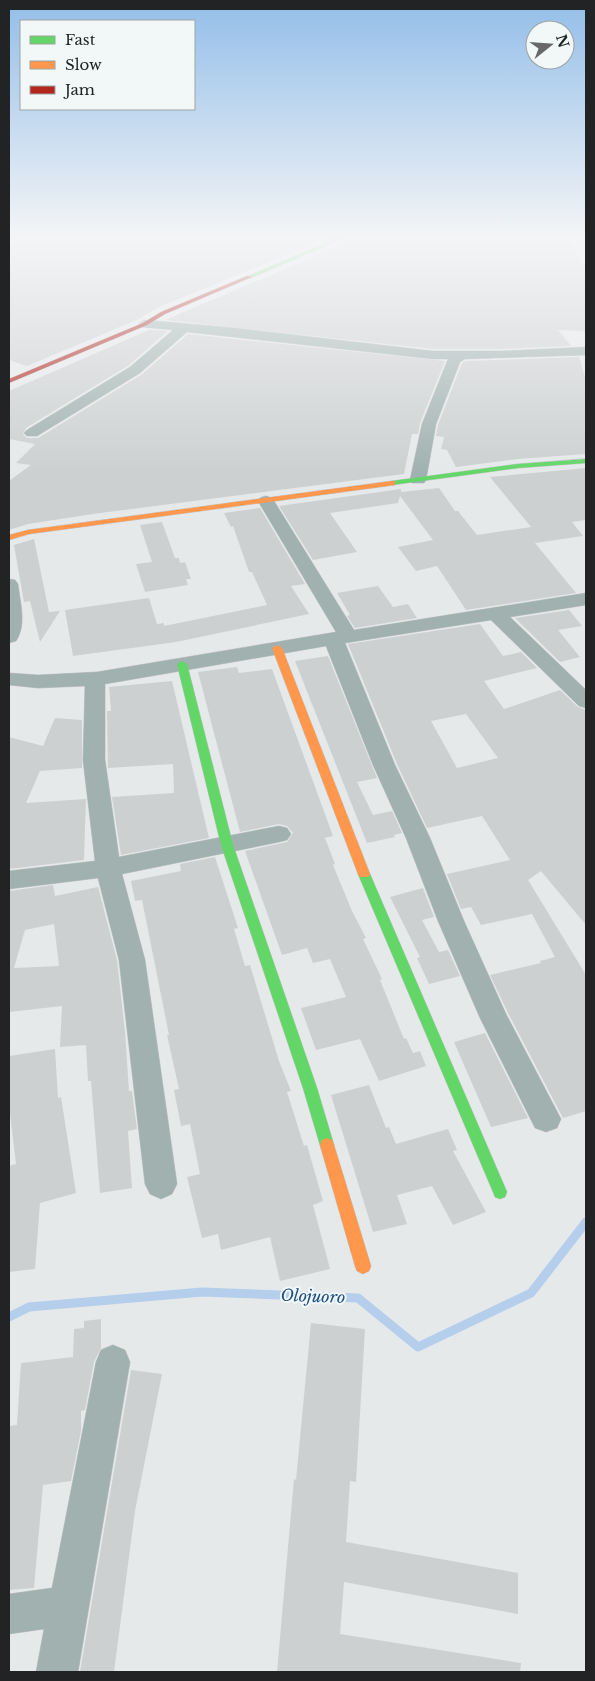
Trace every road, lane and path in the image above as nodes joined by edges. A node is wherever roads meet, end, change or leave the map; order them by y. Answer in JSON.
{"nodes":[{"id":1,"x":156,"y":317,"type":"edge"},
{"id":2,"x":145,"y":324,"type":"junction"},
{"id":3,"x":185,"y":327,"type":"junction"},
{"id":4,"x":586,"y":350,"type":"edge"},
{"id":5,"x":461,"y":356,"type":"junction"},
{"id":6,"x":9,"y":381,"type":"edge"},
{"id":7,"x":32,"y":433,"type":"dead end"},
{"id":8,"x":586,"y":461,"type":"edge"},
{"id":9,"x":418,"y":480,"type":"junction"},
{"id":10,"x":266,"y":501,"type":"junction"},
{"id":11,"x":9,"y":538,"type":"edge"},
{"id":12,"x":9,"y":584,"type":"edge"},
{"id":13,"x":586,"y":599,"type":"edge"},
{"id":14,"x":495,"y":613,"type":"junction"},
{"id":15,"x":9,"y":637,"type":"edge"},
{"id":16,"x":341,"y":637,"type":"junction"},
{"id":17,"x":277,"y":648,"type":"junction"},
{"id":18,"x":182,"y":664,"type":"junction"},
{"id":19,"x":9,"y":679,"type":"edge"},
{"id":20,"x":95,"y":679,"type":"junction"},
{"id":21,"x":586,"y":701,"type":"edge"},
{"id":22,"x":278,"y":834,"type":"dead end"},
{"id":23,"x":227,"y":845,"type":"junction"},
{"id":24,"x":108,"y":868,"type":"junction"},
{"id":25,"x":9,"y":880,"type":"edge"},
{"id":26,"x":546,"y":1119,"type":"dead end"},
{"id":27,"x":161,"y":1184,"type":"dead end"},
{"id":28,"x":500,"y":1192,"type":"dead end"},
{"id":29,"x":363,"y":1266,"type":"dead end"},
{"id":30,"x":113,"y":1362,"type":"dead end"},
{"id":31,"x":68,"y":1606,"type":"junction"},
{"id":32,"x":9,"y":1614,"type":"edge"},
{"id":33,"x":57,"y":1672,"type":"edge"}],
"edges":[{"from":1,"to":2,"type":"street"},
{"from":2,"to":3,"type":"street"},
{"from":2,"to":6,"type":"street"},
{"from":3,"to":5,"type":"street"},
{"from":3,"to":7,"type":"street"},
{"from":4,"to":5,"type":"street"},
{"from":5,"to":9,"type":"street"},
{"from":8,"to":9,"type":"street"},
{"from":9,"to":10,"type":"street"},
{"from":10,"to":11,"type":"street"},
{"from":10,"to":16,"type":"street"},
{"from":12,"to":15,"type":"street"},
{"from":13,"to":14,"type":"street"},
{"from":14,"to":16,"type":"street"},
{"from":14,"to":21,"type":"street"},
{"from":16,"to":17,"type":"street"},
{"from":16,"to":26,"type":"street"},
{"from":17,"to":18,"type":"street"},
{"from":17,"to":28,"type":"street"},
{"from":18,"to":20,"type":"street"},
{"from":18,"to":23,"type":"street"},
{"from":19,"to":20,"type":"street"},
{"from":20,"to":24,"type":"street"},
{"from":22,"to":23,"type":"street"},
{"from":23,"to":24,"type":"street"},
{"from":23,"to":29,"type":"street"},
{"from":24,"to":25,"type":"street"},
{"from":24,"to":27,"type":"street"},
{"from":30,"to":31,"type":"street"},
{"from":31,"to":32,"type":"street"},
{"from":31,"to":33,"type":"street"}]}
